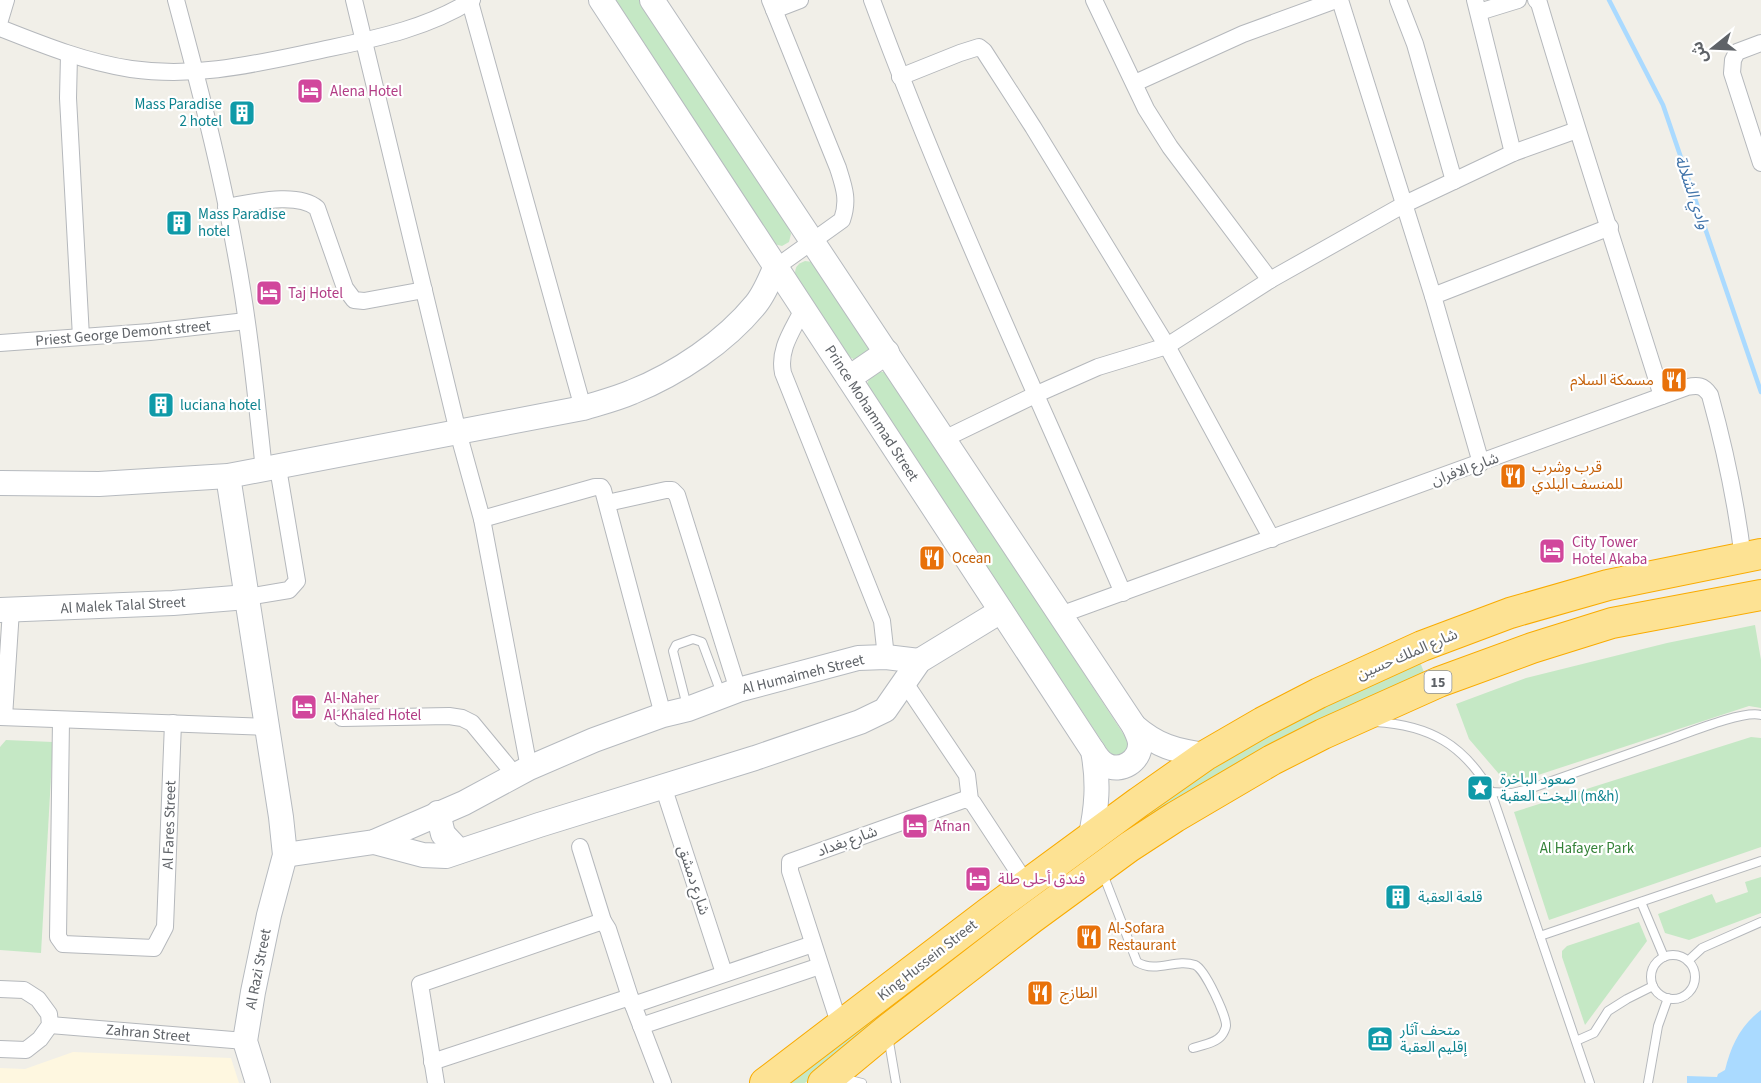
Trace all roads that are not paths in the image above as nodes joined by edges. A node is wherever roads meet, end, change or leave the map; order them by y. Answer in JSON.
{"nodes":[{"id":1,"x":6,"y":0,"type":"edge"},
{"id":2,"x":177,"y":0,"type":"edge"},
{"id":3,"x":354,"y":0,"type":"edge"},
{"id":4,"x":601,"y":0,"type":"edge"},
{"id":5,"x":652,"y":0,"type":"edge"},
{"id":6,"x":800,"y":0,"type":"edge"},
{"id":7,"x":872,"y":0,"type":"edge"},
{"id":8,"x":1094,"y":0,"type":"edge"},
{"id":9,"x":1338,"y":0,"type":"edge"},
{"id":10,"x":1398,"y":0,"type":"edge"},
{"id":11,"x":1518,"y":0,"type":"edge"},
{"id":12,"x":1536,"y":0,"type":"edge"},
{"id":13,"x":471,"y":1,"type":"edge"},
{"id":14,"x":772,"y":5,"type":"edge"},
{"id":15,"x":1477,"y":6,"type":"edge"},
{"id":16,"x":0,"y":20,"type":"edge"},
{"id":17,"x":0,"y":28,"type":"edge"},
{"id":18,"x":365,"y":41,"type":"junction"},
{"id":19,"x":1761,"y":43,"type":"edge"},
{"id":20,"x":69,"y":54,"type":"junction"},
{"id":21,"x":195,"y":73,"type":"junction"},
{"id":22,"x":900,"y":77,"type":"junction"},
{"id":23,"x":1135,"y":83,"type":"junction"},
{"id":24,"x":1577,"y":130,"type":"junction"},
{"id":25,"x":1513,"y":153,"type":"junction"},
{"id":26,"x":1761,"y":163,"type":"edge"},
{"id":27,"x":1454,"y":181,"type":"junction"},
{"id":28,"x":1405,"y":204,"type":"junction"},
{"id":29,"x":226,"y":207,"type":"junction"},
{"id":30,"x":1610,"y":227,"type":"junction"},
{"id":31,"x":813,"y":242,"type":"junction"},
{"id":32,"x":776,"y":268,"type":"junction"},
{"id":33,"x":1270,"y":280,"type":"junction"},
{"id":34,"x":424,"y":290,"type":"junction"},
{"id":35,"x":1433,"y":296,"type":"junction"},
{"id":36,"x":803,"y":309,"type":"junction"},
{"id":37,"x":246,"y":321,"type":"junction"},
{"id":38,"x":81,"y":338,"type":"junction"},
{"id":39,"x":0,"y":344,"type":"edge"},
{"id":40,"x":1167,"y":346,"type":"junction"},
{"id":41,"x":887,"y":352,"type":"junction"},
{"id":42,"x":849,"y":378,"type":"junction"},
{"id":43,"x":1037,"y":394,"type":"junction"},
{"id":44,"x":1662,"y":396,"type":"junction"},
{"id":45,"x":583,"y":408,"type":"junction"},
{"id":46,"x":458,"y":432,"type":"junction"},
{"id":47,"x":944,"y":439,"type":"junction"},
{"id":48,"x":1481,"y":463,"type":"junction"},
{"id":49,"x":271,"y":469,"type":"junction"},
{"id":50,"x":228,"y":476,"type":"junction"},
{"id":51,"x":0,"y":483,"type":"edge"},
{"id":52,"x":607,"y":503,"type":"junction"},
{"id":53,"x":482,"y":519,"type":"junction"},
{"id":54,"x":1272,"y":539,"type":"junction"},
{"id":55,"x":1753,"y":556,"type":"edge"},
{"id":56,"x":1123,"y":593,"type":"junction"},
{"id":57,"x":1761,"y":595,"type":"edge"},
{"id":58,"x":247,"y":597,"type":"junction"},
{"id":59,"x":6,"y":610,"type":"edge"},
{"id":60,"x":1001,"y":611,"type":"junction"},
{"id":61,"x":1060,"y":615,"type":"junction"},
{"id":62,"x":1422,"y":646,"type":"junction"},
{"id":63,"x":877,"y":657,"type":"junction"},
{"id":64,"x":919,"y":661,"type":"junction"},
{"id":65,"x":1438,"y":682,"type":"junction"},
{"id":66,"x":905,"y":683,"type":"junction"},
{"id":67,"x":730,"y":693,"type":"junction"},
{"id":68,"x":890,"y":704,"type":"junction"},
{"id":69,"x":688,"y":709,"type":"junction"},
{"id":70,"x":1761,"y":715,"type":"edge"},
{"id":71,"x":663,"y":716,"type":"junction"},
{"id":72,"x":2,"y":717,"type":"edge"},
{"id":73,"x":342,"y":718,"type":"dead end"},
{"id":74,"x":62,"y":720,"type":"junction"},
{"id":75,"x":1351,"y":721,"type":"junction"},
{"id":76,"x":173,"y":723,"type":"junction"},
{"id":77,"x":1134,"y":726,"type":"junction"},
{"id":78,"x":267,"y":727,"type":"junction"},
{"id":79,"x":1093,"y":751,"type":"junction"},
{"id":80,"x":1206,"y":755,"type":"junction"},
{"id":81,"x":522,"y":772,"type":"junction"},
{"id":82,"x":663,"y":786,"type":"junction"},
{"id":83,"x":1491,"y":792,"type":"junction"},
{"id":84,"x":970,"y":800,"type":"junction"},
{"id":85,"x":438,"y":813,"type":"junction"},
{"id":86,"x":1090,"y":839,"type":"junction"},
{"id":87,"x":374,"y":842,"type":"junction"},
{"id":88,"x":580,"y":847,"type":"dead end"},
{"id":89,"x":459,"y":851,"type":"junction"},
{"id":90,"x":285,"y":855,"type":"junction"},
{"id":91,"x":1761,"y":861,"type":"edge"},
{"id":92,"x":1101,"y":868,"type":"junction"},
{"id":93,"x":1027,"y":885,"type":"junction"},
{"id":94,"x":1641,"y":902,"type":"junction"},
{"id":95,"x":603,"y":921,"type":"junction"},
{"id":96,"x":1761,"y":922,"type":"edge"},
{"id":97,"x":1540,"y":936,"type":"junction"},
{"id":98,"x":813,"y":944,"type":"junction"},
{"id":99,"x":1664,"y":957,"type":"junction"},
{"id":100,"x":1688,"y":961,"type":"junction"},
{"id":101,"x":820,"y":966,"type":"junction"},
{"id":102,"x":724,"y":973,"type":"junction"},
{"id":103,"x":1653,"y":986,"type":"junction"},
{"id":104,"x":0,"y":989,"type":"edge"},
{"id":105,"x":1668,"y":998,"type":"junction"},
{"id":106,"x":632,"y":1001,"type":"junction"},
{"id":107,"x":50,"y":1025,"type":"junction"},
{"id":108,"x":641,"y":1026,"type":"junction"},
{"id":109,"x":840,"y":1026,"type":"junction"},
{"id":110,"x":887,"y":1030,"type":"junction"},
{"id":111,"x":245,"y":1041,"type":"junction"},
{"id":112,"x":1576,"y":1041,"type":"junction"},
{"id":113,"x":1193,"y":1048,"type":"dead end"},
{"id":114,"x":0,"y":1049,"type":"edge"},
{"id":115,"x":432,"y":1062,"type":"junction"},
{"id":116,"x":828,"y":1079,"type":"edge"},
{"id":117,"x":660,"y":1082,"type":"edge"},
{"id":118,"x":769,"y":1082,"type":"edge"},
{"id":119,"x":258,"y":1083,"type":"edge"},
{"id":120,"x":436,"y":1083,"type":"edge"},
{"id":121,"x":862,"y":1083,"type":"edge"},
{"id":122,"x":896,"y":1083,"type":"edge"},
{"id":123,"x":1590,"y":1083,"type":"edge"},
{"id":124,"x":1648,"y":1083,"type":"edge"}],
"edges":[{"from":1,"to":16,"type":"street"},
{"from":2,"to":21,"type":"street"},
{"from":3,"to":18,"type":"street"},
{"from":4,"to":32,"type":"main road","name":"Prince Mohammad Street"},
{"from":5,"to":31,"type":"main road"},
{"from":6,"to":14,"type":"street"},
{"from":7,"to":22,"type":"street"},
{"from":8,"to":23,"type":"street"},
{"from":9,"to":23,"type":"street"},
{"from":9,"to":28,"type":"street"},
{"from":10,"to":27,"type":"street"},
{"from":11,"to":15,"type":"street"},
{"from":12,"to":24,"type":"street"},
{"from":13,"to":18,"type":"street"},
{"from":13,"to":45,"type":"street"},
{"from":14,"to":31,"type":"street"},
{"from":15,"to":25,"type":"street"},
{"from":17,"to":20,"type":"street"},
{"from":18,"to":21,"type":"street"},
{"from":18,"to":34,"type":"street"},
{"from":19,"to":26,"type":"street"},
{"from":20,"to":21,"type":"street"},
{"from":20,"to":38,"type":"street"},
{"from":21,"to":29,"type":"street"},
{"from":22,"to":40,"type":"street"},
{"from":22,"to":43,"type":"street"},
{"from":23,"to":33,"type":"street"},
{"from":24,"to":25,"type":"street"},
{"from":24,"to":30,"type":"street"},
{"from":25,"to":27,"type":"street"},
{"from":27,"to":28,"type":"street"},
{"from":28,"to":33,"type":"street"},
{"from":28,"to":35,"type":"street"},
{"from":29,"to":34,"type":"street"},
{"from":29,"to":37,"type":"street"},
{"from":30,"to":35,"type":"street"},
{"from":30,"to":44,"type":"street"},
{"from":31,"to":32,"type":"street"},
{"from":31,"to":41,"type":"main road"},
{"from":32,"to":36,"type":"main road","name":"Prince Mohammad Street"},
{"from":32,"to":45,"type":"main road"},
{"from":33,"to":40,"type":"street"},
{"from":34,"to":46,"type":"street"},
{"from":35,"to":48,"type":"street"},
{"from":36,"to":42,"type":"main road","name":"Prince Mohammad Street"},
{"from":36,"to":63,"type":"street"},
{"from":37,"to":38,"type":"street","name":"Priest George Demont street"},
{"from":37,"to":49,"type":"street"},
{"from":38,"to":39,"type":"street","name":"Priest George Demont street"},
{"from":40,"to":43,"type":"street"},
{"from":40,"to":54,"type":"street"},
{"from":41,"to":42,"type":"main road"},
{"from":41,"to":47,"type":"main road"},
{"from":42,"to":60,"type":"main road","name":"Prince Mohammad Street"},
{"from":43,"to":47,"type":"street"},
{"from":43,"to":56,"type":"street"},
{"from":44,"to":48,"type":"street","name":"شارع الافران"},
{"from":44,"to":55,"type":"street","name":"شارع الافران"},
{"from":45,"to":46,"type":"main road"},
{"from":46,"to":49,"type":"main road"},
{"from":46,"to":53,"type":"street"},
{"from":47,"to":61,"type":"main road"},
{"from":48,"to":54,"type":"street","name":"شارع الافران"},
{"from":49,"to":50,"type":"main road"},
{"from":49,"to":58,"type":"street"},
{"from":50,"to":51,"type":"main road"},
{"from":50,"to":58,"type":"main road"},
{"from":52,"to":53,"type":"street"},
{"from":52,"to":67,"type":"street"},
{"from":52,"to":71,"type":"street"},
{"from":53,"to":81,"type":"street"},
{"from":54,"to":56,"type":"street","name":"شارع الافران"},
{"from":55,"to":62,"type":"highway","name":"شارع الملك حسين"},
{"from":56,"to":61,"type":"street","name":"شارع الافران"},
{"from":57,"to":65,"type":"highway","number":"15"},
{"from":58,"to":59,"type":"main road","name":"Al Malek Talal Street"},
{"from":58,"to":78,"type":"main road"},
{"from":59,"to":72,"type":"street"},
{"from":60,"to":64,"type":"main road"},
{"from":60,"to":79,"type":"main road","name":"Prince Mohammad Street"},
{"from":61,"to":77,"type":"main road"},
{"from":62,"to":65,"type":"highway"},
{"from":62,"to":80,"type":"highway","name":"شارع الملك حسين"},
{"from":63,"to":64,"type":"main road","name":"Al Humaimeh Street"},
{"from":63,"to":67,"type":"main road","name":"Al Humaimeh Street"},
{"from":63,"to":68,"type":"main road"},
{"from":64,"to":66,"type":"main road"},
{"from":65,"to":75,"type":"highway","number":"15"},
{"from":66,"to":68,"type":"main road"},
{"from":66,"to":84,"type":"street"},
{"from":67,"to":69,"type":"main road","name":"Al Humaimeh Street"},
{"from":67,"to":69,"type":"lane"},
{"from":68,"to":82,"type":"main road"},
{"from":69,"to":71,"type":"main road","name":"Al Humaimeh Street"},
{"from":70,"to":83,"type":"lane"},
{"from":71,"to":81,"type":"main road","name":"Al Humaimeh Street"},
{"from":72,"to":74,"type":"street"},
{"from":73,"to":81,"type":"street"},
{"from":74,"to":76,"type":"street"},
{"from":74,"to":76,"type":"street","name":"Al Fares Street"},
{"from":75,"to":83,"type":"lane"},
{"from":75,"to":92,"type":"highway","name":"King Hussein Street","number":"15"},
{"from":76,"to":78,"type":"street"},
{"from":77,"to":79,"type":"main road"},
{"from":77,"to":80,"type":"main road"},
{"from":78,"to":90,"type":"main road"},
{"from":79,"to":86,"type":"main road","name":"Prince Mohammad Street"},
{"from":80,"to":86,"type":"highway","name":"شارع الملك حسين"},
{"from":81,"to":85,"type":"main road","name":"Al Humaimeh Street"},
{"from":82,"to":89,"type":"main road"},
{"from":82,"to":102,"type":"street","name":"شارع دمشق"},
{"from":83,"to":97,"type":"lane"},
{"from":84,"to":93,"type":"street"},
{"from":84,"to":98,"type":"street","name":"شارع بغداد"},
{"from":85,"to":87,"type":"main road","name":"Al Humaimeh Street"},
{"from":85,"to":89,"type":"main road"},
{"from":86,"to":93,"type":"highway","name":"King Hussein Street"},
{"from":87,"to":89,"type":"main road"},
{"from":87,"to":90,"type":"main road"},
{"from":88,"to":95,"type":"street"},
{"from":90,"to":111,"type":"main road","name":"Al Razi Street"},
{"from":91,"to":94,"type":"lane"},
{"from":92,"to":110,"type":"highway","name":"King Hussein Street"},
{"from":92,"to":113,"type":"lane"},
{"from":93,"to":109,"type":"highway","name":"King Hussein Street"},
{"from":94,"to":97,"type":"lane"},
{"from":94,"to":99,"type":"lane"},
{"from":95,"to":106,"type":"street"},
{"from":95,"to":115,"type":"street"},
{"from":96,"to":100,"type":"lane"},
{"from":97,"to":112,"type":"lane"},
{"from":98,"to":101,"type":"street","name":"شارع بغداد"},
{"from":98,"to":102,"type":"street"},
{"from":99,"to":100,"type":"lane"},
{"from":99,"to":103,"type":"lane"},
{"from":100,"to":105,"type":"lane"},
{"from":101,"to":108,"type":"street"},
{"from":101,"to":109,"type":"street","name":"شارع بغداد"},
{"from":102,"to":106,"type":"street"},
{"from":103,"to":105,"type":"lane"},
{"from":103,"to":112,"type":"lane"},
{"from":104,"to":107,"type":"street"},
{"from":105,"to":124,"type":"lane"},
{"from":106,"to":108,"type":"street"},
{"from":106,"to":115,"type":"street"},
{"from":107,"to":111,"type":"street","name":"Zahran Street"},
{"from":107,"to":114,"type":"street"},
{"from":108,"to":117,"type":"street"},
{"from":109,"to":118,"type":"highway","name":"King Hussein Street"},
{"from":110,"to":116,"type":"highway","name":"King Hussein Street"},
{"from":110,"to":122,"type":"lane"},
{"from":111,"to":119,"type":"main road","name":"Al Razi Street"},
{"from":112,"to":123,"type":"lane"},
{"from":115,"to":120,"type":"street"},
{"from":116,"to":121,"type":"lane"}]}
